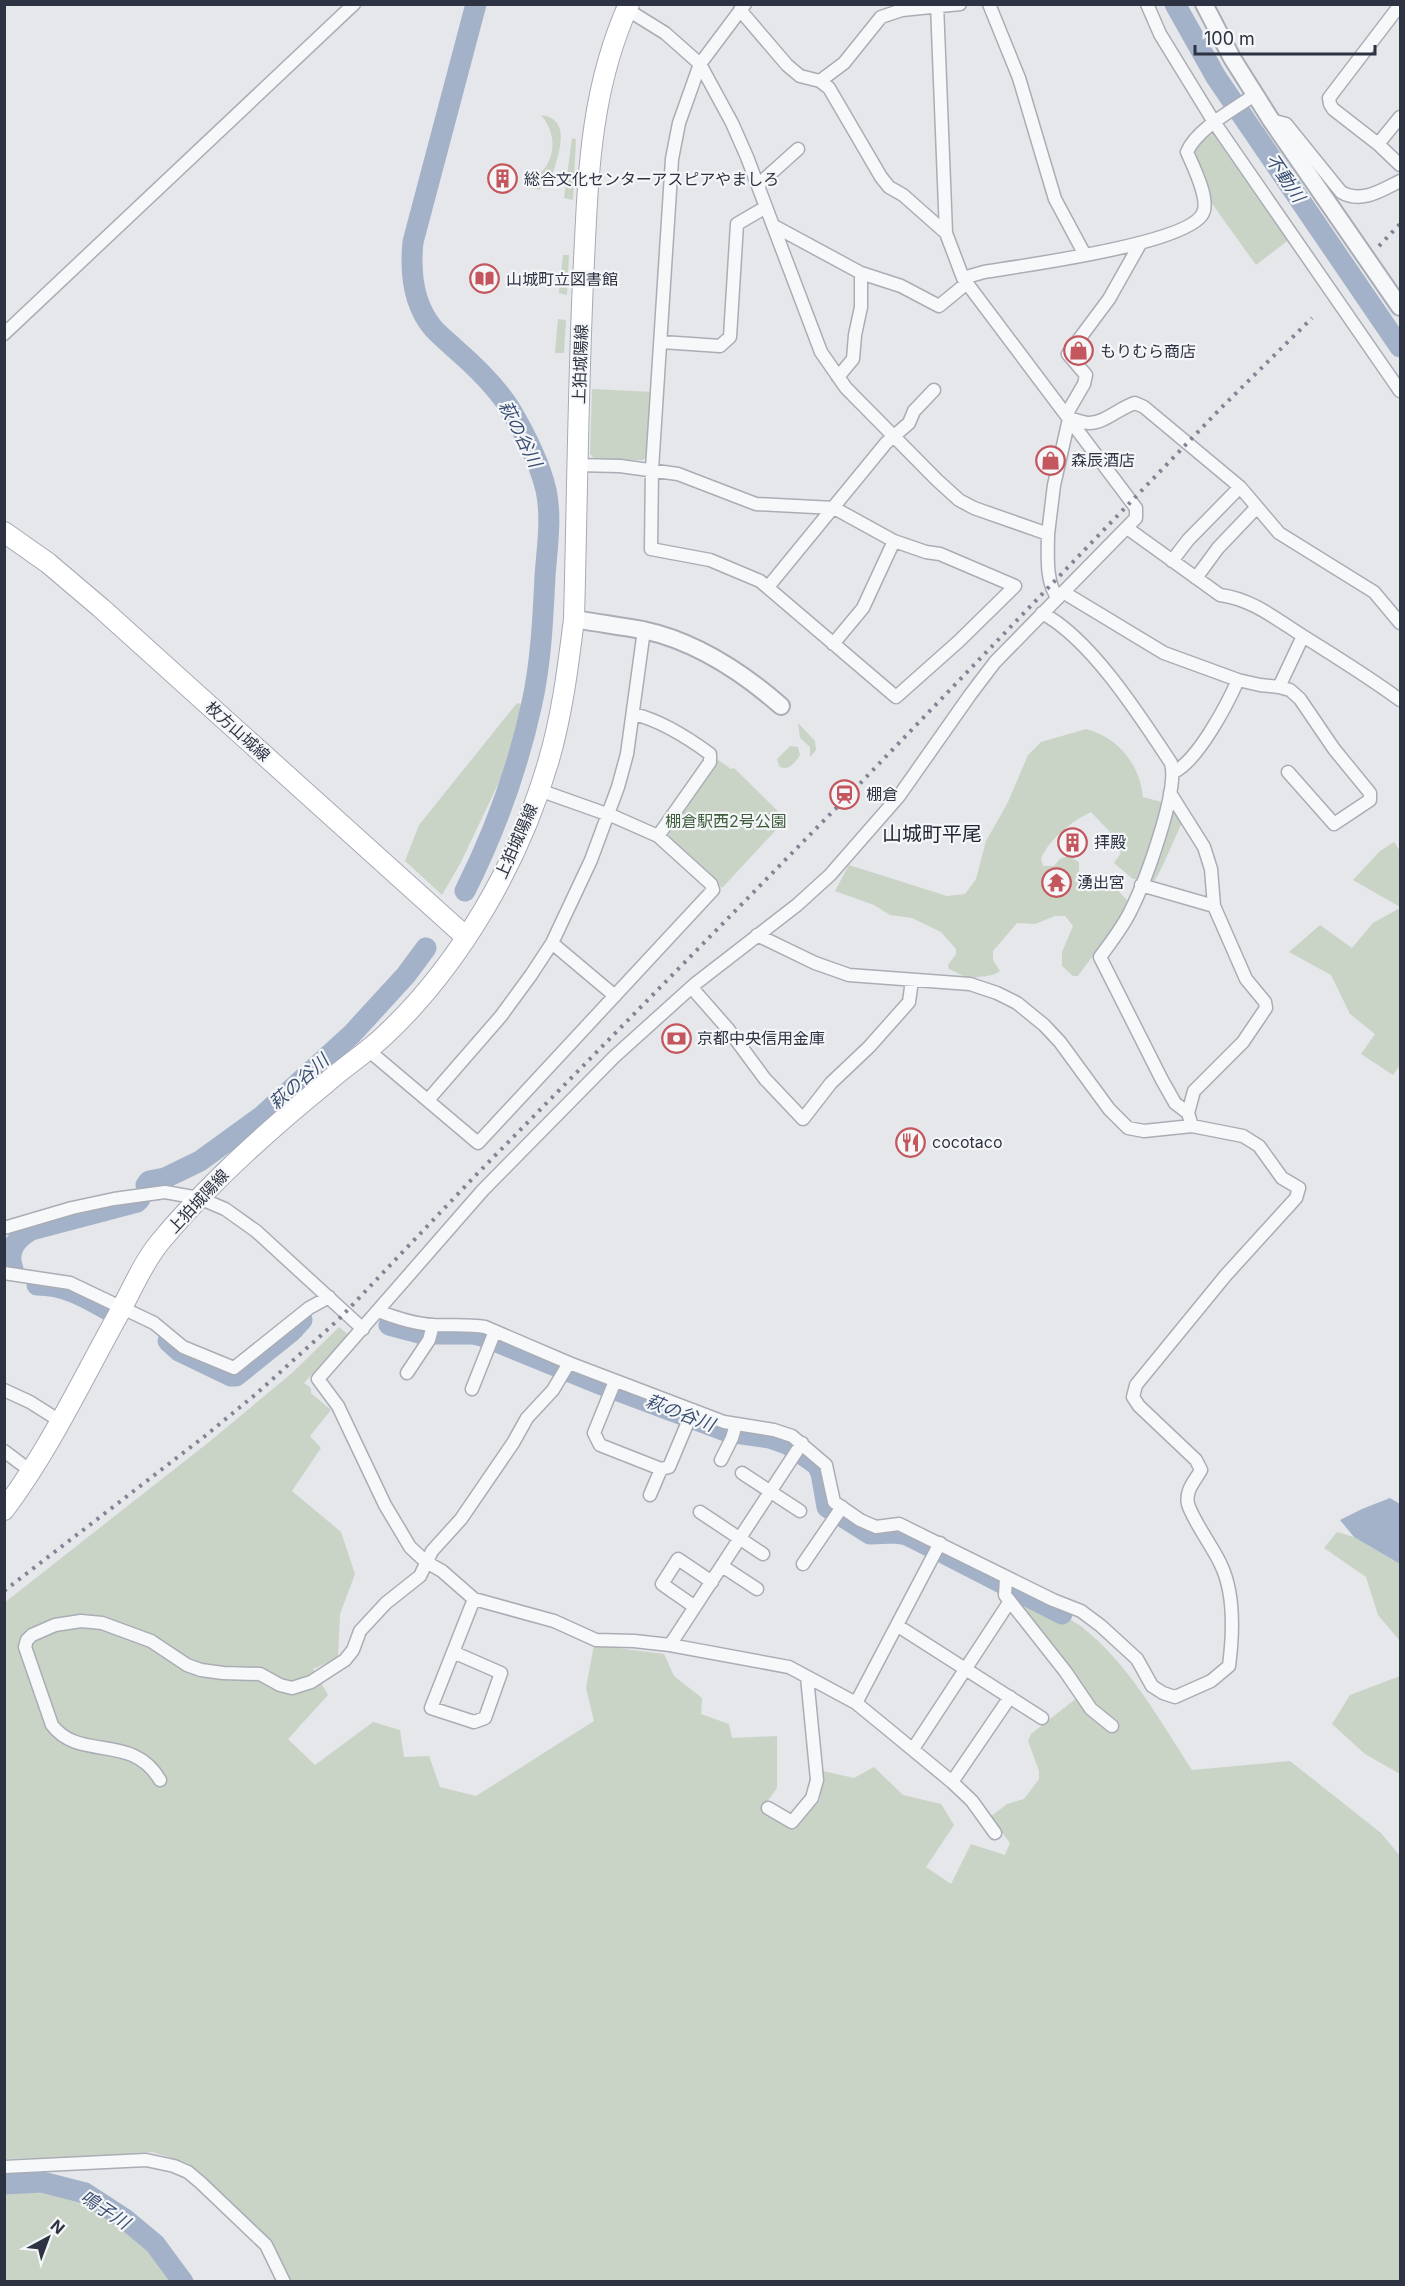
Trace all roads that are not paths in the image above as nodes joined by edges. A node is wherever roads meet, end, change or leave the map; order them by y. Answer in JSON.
{"nodes":[{"id":1,"x":354,"y":4,"type":"edge"},
{"id":2,"x":960,"y":4,"type":"edge"},
{"id":3,"x":989,"y":4,"type":"edge"},
{"id":4,"x":1147,"y":4,"type":"edge"},
{"id":5,"x":1204,"y":4,"type":"edge"},
{"id":6,"x":1401,"y":5,"type":"edge"},
{"id":7,"x":625,"y":6,"type":"edge"},
{"id":8,"x":937,"y":6,"type":"edge"},
{"id":9,"x":742,"y":7,"type":"edge"},
{"id":10,"x":700,"y":64,"type":"junction"},
{"id":11,"x":820,"y":81,"type":"junction"},
{"id":12,"x":1253,"y":96,"type":"junction"},
{"id":13,"x":1401,"y":117,"type":"edge"},
{"id":14,"x":1271,"y":120,"type":"junction"},
{"id":15,"x":1217,"y":121,"type":"junction"},
{"id":16,"x":1378,"y":144,"type":"junction"},
{"id":17,"x":798,"y":149,"type":"dead end"},
{"id":18,"x":1401,"y":165,"type":"edge"},
{"id":19,"x":1401,"y":180,"type":"edge"},
{"id":20,"x":758,"y":185,"type":"junction"},
{"id":21,"x":766,"y":207,"type":"junction"},
{"id":22,"x":776,"y":227,"type":"junction"},
{"id":23,"x":946,"y":233,"type":"junction"},
{"id":24,"x":1140,"y":244,"type":"junction"},
{"id":25,"x":1085,"y":255,"type":"junction"},
{"id":26,"x":861,"y":273,"type":"junction"},
{"id":27,"x":965,"y":280,"type":"junction"},
{"id":28,"x":1401,"y":307,"type":"edge"},
{"id":29,"x":4,"y":334,"type":"edge"},
{"id":30,"x":662,"y":342,"type":"junction"},
{"id":31,"x":838,"y":377,"type":"junction"},
{"id":32,"x":934,"y":390,"type":"dead end"},
{"id":33,"x":1401,"y":391,"type":"edge"},
{"id":34,"x":1068,"y":417,"type":"junction"},
{"id":35,"x":895,"y":437,"type":"junction"},
{"id":36,"x":576,"y":465,"type":"junction"},
{"id":37,"x":652,"y":469,"type":"junction"},
{"id":38,"x":1240,"y":487,"type":"junction"},
{"id":39,"x":1257,"y":507,"type":"junction"},
{"id":40,"x":834,"y":508,"type":"junction"},
{"id":41,"x":1127,"y":528,"type":"junction"},
{"id":42,"x":4,"y":532,"type":"edge"},
{"id":43,"x":1048,"y":534,"type":"junction"},
{"id":44,"x":894,"y":541,"type":"junction"},
{"id":45,"x":1173,"y":561,"type":"junction"},
{"id":46,"x":1196,"y":578,"type":"junction"},
{"id":47,"x":768,"y":587,"type":"junction"},
{"id":48,"x":1060,"y":595,"type":"junction"},
{"id":49,"x":1042,"y":613,"type":"junction"},
{"id":50,"x":574,"y":619,"type":"junction"},
{"id":51,"x":1401,"y":623,"type":"edge"},
{"id":52,"x":644,"y":630,"type":"junction"},
{"id":53,"x":1303,"y":636,"type":"junction"},
{"id":54,"x":833,"y":644,"type":"junction"},
{"id":55,"x":1238,"y":680,"type":"junction"},
{"id":56,"x":1279,"y":687,"type":"junction"},
{"id":57,"x":1401,"y":700,"type":"edge"},
{"id":58,"x":781,"y":706,"type":"dead end"},
{"id":59,"x":634,"y":714,"type":"junction"},
{"id":60,"x":1173,"y":772,"type":"junction"},
{"id":61,"x":1288,"y":772,"type":"dead end"},
{"id":62,"x":539,"y":790,"type":"junction"},
{"id":63,"x":1170,"y":793,"type":"junction"},
{"id":64,"x":607,"y":816,"type":"junction"},
{"id":65,"x":658,"y":836,"type":"junction"},
{"id":66,"x":1141,"y":885,"type":"junction"},
{"id":67,"x":1214,"y":906,"type":"junction"},
{"id":68,"x":758,"y":935,"type":"junction"},
{"id":69,"x":466,"y":937,"type":"junction"},
{"id":70,"x":552,"y":943,"type":"junction"},
{"id":71,"x":912,"y":980,"type":"junction"},
{"id":72,"x":692,"y":988,"type":"junction"},
{"id":73,"x":615,"y":996,"type":"junction"},
{"id":74,"x":368,"y":1050,"type":"junction"},
{"id":75,"x":428,"y":1100,"type":"junction"},
{"id":76,"x":1188,"y":1113,"type":"junction"},
{"id":77,"x":1192,"y":1126,"type":"junction"},
{"id":78,"x":199,"y":1198,"type":"junction"},
{"id":79,"x":4,"y":1227,"type":"edge"},
{"id":80,"x":4,"y":1273,"type":"edge"},
{"id":81,"x":329,"y":1297,"type":"junction"},
{"id":82,"x":123,"y":1307,"type":"junction"},
{"id":83,"x":378,"y":1311,"type":"junction"},
{"id":84,"x":363,"y":1329,"type":"junction"},
{"id":85,"x":432,"y":1331,"type":"junction"},
{"id":86,"x":493,"y":1337,"type":"junction"},
{"id":87,"x":566,"y":1367,"type":"junction"},
{"id":88,"x":407,"y":1373,"type":"dead end"},
{"id":89,"x":613,"y":1385,"type":"junction"},
{"id":90,"x":472,"y":1389,"type":"dead end"},
{"id":91,"x":4,"y":1390,"type":"edge"},
{"id":92,"x":691,"y":1415,"type":"junction"},
{"id":93,"x":60,"y":1421,"type":"junction"},
{"id":94,"x":734,"y":1429,"type":"junction"},
{"id":95,"x":800,"y":1448,"type":"junction"},
{"id":96,"x":4,"y":1451,"type":"edge"},
{"id":97,"x":721,"y":1460,"type":"dead end"},
{"id":98,"x":661,"y":1469,"type":"junction"},
{"id":99,"x":32,"y":1472,"type":"junction"},
{"id":100,"x":742,"y":1473,"type":"dead end"},
{"id":101,"x":770,"y":1492,"type":"junction"},
{"id":102,"x":650,"y":1495,"type":"dead end"},
{"id":103,"x":4,"y":1510,"type":"edge"},
{"id":104,"x":800,"y":1511,"type":"dead end"},
{"id":105,"x":700,"y":1512,"type":"dead end"},
{"id":106,"x":839,"y":1512,"type":"junction"},
{"id":107,"x":740,"y":1539,"type":"junction"},
{"id":108,"x":940,"y":1543,"type":"junction"},
{"id":109,"x":763,"y":1554,"type":"dead end"},
{"id":110,"x":426,"y":1562,"type":"junction"},
{"id":111,"x":803,"y":1564,"type":"dead end"},
{"id":112,"x":722,"y":1566,"type":"junction"},
{"id":113,"x":712,"y":1582,"type":"junction"},
{"id":114,"x":1006,"y":1583,"type":"junction"},
{"id":115,"x":757,"y":1589,"type":"dead end"},
{"id":116,"x":474,"y":1599,"type":"junction"},
{"id":117,"x":1010,"y":1601,"type":"junction"},
{"id":118,"x":695,"y":1607,"type":"junction"},
{"id":119,"x":898,"y":1626,"type":"junction"},
{"id":120,"x":670,"y":1645,"type":"junction"},
{"id":121,"x":453,"y":1652,"type":"junction"},
{"id":122,"x":967,"y":1668,"type":"junction"},
{"id":123,"x":807,"y":1677,"type":"junction"},
{"id":124,"x":1010,"y":1697,"type":"junction"},
{"id":125,"x":856,"y":1703,"type":"junction"},
{"id":126,"x":1042,"y":1718,"type":"dead end"},
{"id":127,"x":1112,"y":1726,"type":"dead end"},
{"id":128,"x":913,"y":1749,"type":"junction"},
{"id":129,"x":160,"y":1780,"type":"dead end"},
{"id":130,"x":952,"y":1782,"type":"junction"},
{"id":131,"x":768,"y":1808,"type":"dead end"},
{"id":132,"x":995,"y":1833,"type":"dead end"},
{"id":133,"x":4,"y":2167,"type":"edge"},
{"id":134,"x":284,"y":2282,"type":"edge"}],
"edges":[{"from":1,"to":29,"type":"street"},
{"from":2,"to":8,"type":"street"},
{"from":3,"to":25,"type":"street"},
{"from":4,"to":15,"type":"street"},
{"from":5,"to":12,"type":"street"},
{"from":6,"to":16,"type":"street"},
{"from":7,"to":10,"type":"street"},
{"from":7,"to":36,"type":"main road","name":"上狛城陽線"},
{"from":8,"to":11,"type":"street"},
{"from":8,"to":23,"type":"street"},
{"from":9,"to":10,"type":"street"},
{"from":9,"to":11,"type":"street"},
{"from":10,"to":20,"type":"street"},
{"from":10,"to":30,"type":"street"},
{"from":11,"to":23,"type":"street"},
{"from":12,"to":14,"type":"street"},
{"from":12,"to":15,"type":"street"},
{"from":13,"to":16,"type":"street"},
{"from":14,"to":19,"type":"street"},
{"from":14,"to":28,"type":"street"},
{"from":15,"to":24,"type":"street"},
{"from":15,"to":33,"type":"street"},
{"from":16,"to":18,"type":"street"},
{"from":17,"to":20,"type":"street"},
{"from":20,"to":21,"type":"street"},
{"from":21,"to":22,"type":"street"},
{"from":21,"to":30,"type":"street"},
{"from":22,"to":26,"type":"street"},
{"from":22,"to":31,"type":"street"},
{"from":23,"to":27,"type":"street"},
{"from":24,"to":25,"type":"street"},
{"from":24,"to":34,"type":"street"},
{"from":25,"to":27,"type":"street"},
{"from":26,"to":27,"type":"street"},
{"from":26,"to":31,"type":"street"},
{"from":27,"to":34,"type":"street"},
{"from":30,"to":37,"type":"street"},
{"from":31,"to":35,"type":"street"},
{"from":32,"to":35,"type":"street"},
{"from":34,"to":38,"type":"street"},
{"from":34,"to":41,"type":"street"},
{"from":34,"to":43,"type":"street"},
{"from":35,"to":40,"type":"street"},
{"from":35,"to":43,"type":"street"},
{"from":36,"to":37,"type":"street"},
{"from":36,"to":50,"type":"main road","name":"上狛城陽線"},
{"from":37,"to":40,"type":"street"},
{"from":37,"to":47,"type":"street"},
{"from":38,"to":39,"type":"street"},
{"from":38,"to":45,"type":"street"},
{"from":39,"to":46,"type":"street"},
{"from":39,"to":51,"type":"street"},
{"from":40,"to":44,"type":"street"},
{"from":40,"to":47,"type":"street"},
{"from":41,"to":45,"type":"street"},
{"from":41,"to":48,"type":"street"},
{"from":42,"to":69,"type":"main road","name":"枚方山城線"},
{"from":43,"to":48,"type":"street"},
{"from":44,"to":54,"type":"street"},
{"from":44,"to":54,"type":"street"},
{"from":45,"to":46,"type":"street"},
{"from":46,"to":53,"type":"street"},
{"from":47,"to":54,"type":"street"},
{"from":48,"to":49,"type":"street"},
{"from":48,"to":55,"type":"street"},
{"from":49,"to":60,"type":"street"},
{"from":49,"to":68,"type":"street"},
{"from":50,"to":52,"type":"street"},
{"from":50,"to":62,"type":"main road","name":"上狛城陽線"},
{"from":52,"to":58,"type":"street"},
{"from":52,"to":59,"type":"street"},
{"from":53,"to":56,"type":"street"},
{"from":53,"to":57,"type":"street"},
{"from":55,"to":56,"type":"street"},
{"from":55,"to":60,"type":"street"},
{"from":56,"to":61,"type":"street"},
{"from":59,"to":64,"type":"street"},
{"from":59,"to":65,"type":"street"},
{"from":60,"to":63,"type":"street"},
{"from":62,"to":64,"type":"street"},
{"from":62,"to":69,"type":"main road","name":"上狛城陽線"},
{"from":63,"to":66,"type":"street"},
{"from":63,"to":67,"type":"street"},
{"from":64,"to":65,"type":"street"},
{"from":64,"to":70,"type":"street"},
{"from":65,"to":73,"type":"street"},
{"from":66,"to":67,"type":"street"},
{"from":66,"to":76,"type":"street"},
{"from":67,"to":76,"type":"street"},
{"from":68,"to":71,"type":"street"},
{"from":68,"to":72,"type":"street"},
{"from":69,"to":74,"type":"main road","name":"上狛城陽線"},
{"from":70,"to":73,"type":"street"},
{"from":70,"to":75,"type":"street"},
{"from":71,"to":72,"type":"street"},
{"from":71,"to":77,"type":"street"},
{"from":72,"to":83,"type":"street"},
{"from":73,"to":75,"type":"street"},
{"from":74,"to":75,"type":"street"},
{"from":74,"to":78,"type":"main road","name":"上狛城陽線"},
{"from":76,"to":77,"type":"street"},
{"from":77,"to":114,"type":"street"},
{"from":78,"to":79,"type":"street"},
{"from":78,"to":81,"type":"street"},
{"from":78,"to":82,"type":"main road","name":"上狛城陽線"},
{"from":80,"to":82,"type":"street"},
{"from":81,"to":82,"type":"street"},
{"from":81,"to":84,"type":"street"},
{"from":82,"to":93,"type":"main road","name":"上狛城陽線"},
{"from":83,"to":84,"type":"street"},
{"from":83,"to":85,"type":"street"},
{"from":84,"to":110,"type":"street"},
{"from":85,"to":86,"type":"street"},
{"from":85,"to":88,"type":"street"},
{"from":86,"to":87,"type":"street"},
{"from":86,"to":90,"type":"street"},
{"from":87,"to":89,"type":"street"},
{"from":87,"to":110,"type":"street"},
{"from":89,"to":92,"type":"street"},
{"from":89,"to":98,"type":"street"},
{"from":91,"to":93,"type":"street"},
{"from":92,"to":94,"type":"street"},
{"from":92,"to":98,"type":"street"},
{"from":93,"to":99,"type":"main road","name":"上狛城陽線"},
{"from":94,"to":95,"type":"street"},
{"from":94,"to":97,"type":"street"},
{"from":95,"to":101,"type":"street"},
{"from":95,"to":106,"type":"street"},
{"from":96,"to":99,"type":"street"},
{"from":98,"to":102,"type":"street"},
{"from":99,"to":103,"type":"main road","name":"上狛城陽線"},
{"from":100,"to":101,"type":"street"},
{"from":101,"to":104,"type":"street"},
{"from":101,"to":107,"type":"street"},
{"from":105,"to":107,"type":"street"},
{"from":106,"to":108,"type":"street"},
{"from":106,"to":111,"type":"street"},
{"from":107,"to":109,"type":"street"},
{"from":107,"to":112,"type":"street"},
{"from":108,"to":114,"type":"street"},
{"from":108,"to":119,"type":"street"},
{"from":110,"to":116,"type":"street"},
{"from":110,"to":129,"type":"street"},
{"from":112,"to":113,"type":"street"},
{"from":112,"to":115,"type":"street"},
{"from":113,"to":118,"type":"street"},
{"from":113,"to":118,"type":"street"},
{"from":114,"to":117,"type":"street"},
{"from":116,"to":120,"type":"street"},
{"from":116,"to":121,"type":"street"},
{"from":117,"to":122,"type":"street"},
{"from":117,"to":127,"type":"street"},
{"from":118,"to":120,"type":"street"},
{"from":119,"to":122,"type":"street"},
{"from":119,"to":125,"type":"street"},
{"from":120,"to":123,"type":"street"},
{"from":121,"to":121,"type":"street"},
{"from":122,"to":124,"type":"street"},
{"from":122,"to":128,"type":"street"},
{"from":123,"to":125,"type":"street"},
{"from":123,"to":131,"type":"street"},
{"from":124,"to":126,"type":"street"},
{"from":124,"to":130,"type":"street"},
{"from":125,"to":128,"type":"street"},
{"from":128,"to":130,"type":"street"},
{"from":130,"to":132,"type":"street"},
{"from":133,"to":134,"type":"street"}]}
